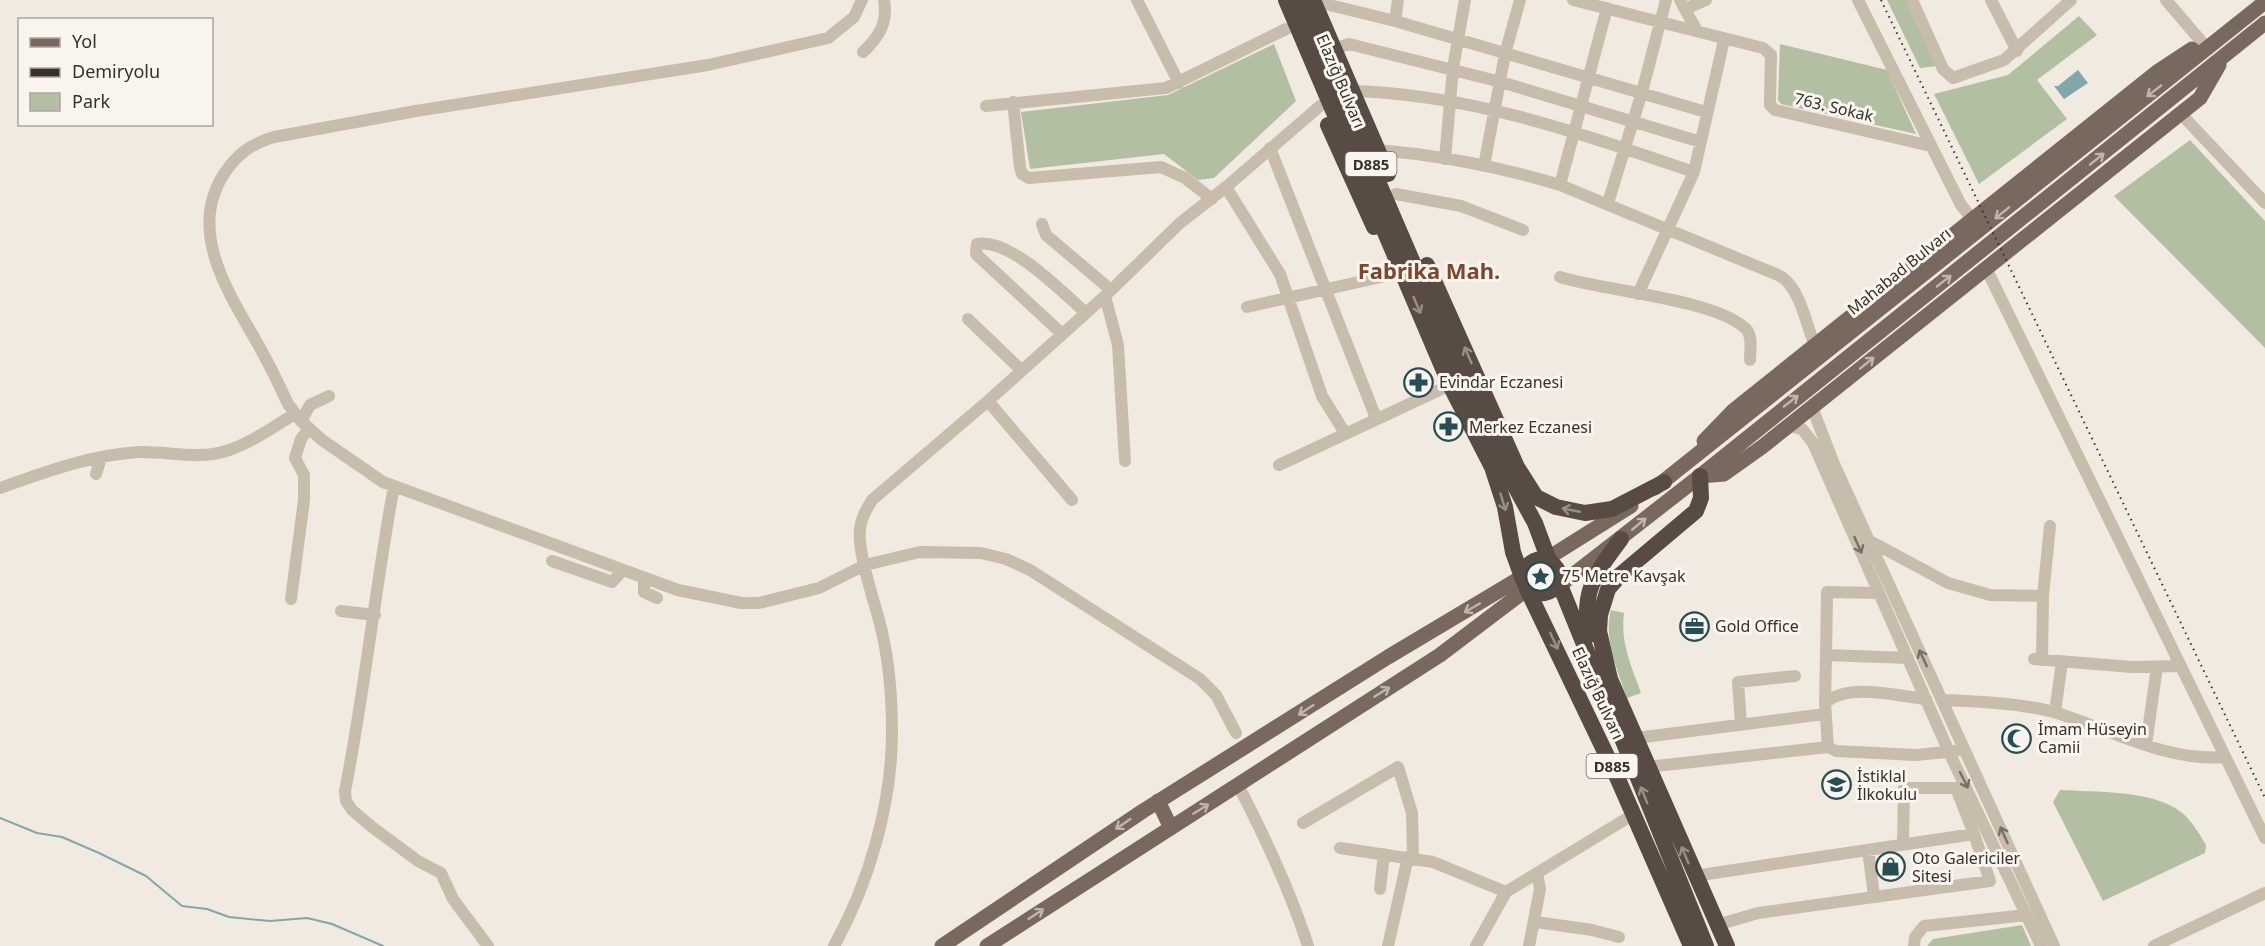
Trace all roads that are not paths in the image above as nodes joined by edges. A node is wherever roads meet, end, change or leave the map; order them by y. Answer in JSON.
{"nodes":[{"id":1,"x":862,"y":0,"type":"edge"},
{"id":2,"x":885,"y":0,"type":"edge"},
{"id":3,"x":1137,"y":0,"type":"edge"},
{"id":4,"x":1274,"y":0,"type":"edge"},
{"id":5,"x":1286,"y":0,"type":"edge"},
{"id":6,"x":1300,"y":0,"type":"edge"},
{"id":7,"x":1313,"y":0,"type":"edge"},
{"id":8,"x":1398,"y":0,"type":"edge"},
{"id":9,"x":1465,"y":0,"type":"edge"},
{"id":10,"x":1520,"y":0,"type":"edge"},
{"id":11,"x":1573,"y":0,"type":"edge"},
{"id":12,"x":1666,"y":0,"type":"edge"},
{"id":13,"x":1706,"y":0,"type":"edge"},
{"id":14,"x":1858,"y":0,"type":"edge"},
{"id":15,"x":1912,"y":0,"type":"edge"},
{"id":16,"x":1990,"y":0,"type":"edge"},
{"id":17,"x":2071,"y":0,"type":"edge"},
{"id":18,"x":2166,"y":0,"type":"edge"},
{"id":19,"x":2265,"y":2,"type":"edge"},
{"id":20,"x":1683,"y":4,"type":"edge"},
{"id":21,"x":1607,"y":9,"type":"junction"},
{"id":22,"x":1395,"y":21,"type":"junction"},
{"id":23,"x":1661,"y":23,"type":"junction"},
{"id":24,"x":2265,"y":23,"type":"edge"},
{"id":25,"x":1286,"y":29,"type":"junction"},
{"id":26,"x":1697,"y":31,"type":"junction"},
{"id":27,"x":1457,"y":40,"type":"junction"},
{"id":28,"x":1724,"y":40,"type":"junction"},
{"id":29,"x":2206,"y":48,"type":"junction"},
{"id":30,"x":1334,"y":49,"type":"junction"},
{"id":31,"x":2017,"y":51,"type":"junction"},
{"id":32,"x":862,"y":52,"type":"dead end"},
{"id":33,"x":1505,"y":54,"type":"junction"},
{"id":34,"x":2224,"y":56,"type":"junction"},
{"id":35,"x":1453,"y":68,"type":"junction"},
{"id":36,"x":1588,"y":78,"type":"junction"},
{"id":37,"x":1501,"y":81,"type":"junction"},
{"id":38,"x":1179,"y":82,"type":"junction"},
{"id":39,"x":1352,"y":91,"type":"junction"},
{"id":40,"x":1642,"y":92,"type":"junction"},
{"id":41,"x":1450,"y":101,"type":"junction"},
{"id":42,"x":1013,"y":102,"type":"junction"},
{"id":43,"x":1582,"y":104,"type":"junction"},
{"id":44,"x":986,"y":106,"type":"dead end"},
{"id":45,"x":1320,"y":106,"type":"junction"},
{"id":46,"x":1496,"y":110,"type":"junction"},
{"id":47,"x":1706,"y":112,"type":"junction"},
{"id":48,"x":2181,"y":114,"type":"junction"},
{"id":49,"x":1632,"y":122,"type":"junction"},
{"id":50,"x":1575,"y":130,"type":"junction"},
{"id":51,"x":1701,"y":142,"type":"junction"},
{"id":52,"x":1931,"y":146,"type":"junction"},
{"id":53,"x":1269,"y":148,"type":"junction"},
{"id":54,"x":1624,"y":148,"type":"junction"},
{"id":55,"x":1378,"y":150,"type":"junction"},
{"id":56,"x":1445,"y":159,"type":"junction"},
{"id":57,"x":1484,"y":166,"type":"junction"},
{"id":58,"x":1694,"y":172,"type":"junction"},
{"id":59,"x":1560,"y":184,"type":"junction"},
{"id":60,"x":1226,"y":187,"type":"junction"},
{"id":61,"x":1396,"y":194,"type":"junction"},
{"id":62,"x":1212,"y":199,"type":"junction"},
{"id":63,"x":1608,"y":203,"type":"junction"},
{"id":64,"x":2265,"y":203,"type":"edge"},
{"id":65,"x":1972,"y":219,"type":"junction"},
{"id":66,"x":1042,"y":224,"type":"dead end"},
{"id":67,"x":1523,"y":230,"type":"dead end"},
{"id":68,"x":1666,"y":231,"type":"junction"},
{"id":69,"x":1415,"y":242,"type":"junction"},
{"id":70,"x":1986,"y":268,"type":"junction"},
{"id":71,"x":1403,"y":272,"type":"junction"},
{"id":72,"x":1560,"y":277,"type":"dead end"},
{"id":73,"x":1324,"y":288,"type":"junction"},
{"id":74,"x":1108,"y":293,"type":"junction"},
{"id":75,"x":1638,"y":294,"type":"junction"},
{"id":76,"x":1288,"y":297,"type":"junction"},
{"id":77,"x":1247,"y":307,"type":"dead end"},
{"id":78,"x":1085,"y":312,"type":"junction"},
{"id":79,"x":969,"y":319,"type":"dead end"},
{"id":80,"x":1442,"y":327,"type":"junction"},
{"id":81,"x":1061,"y":333,"type":"junction"},
{"id":82,"x":1815,"y":346,"type":"junction"},
{"id":83,"x":1750,"y":360,"type":"dead end"},
{"id":84,"x":1021,"y":370,"type":"junction"},
{"id":85,"x":1450,"y":385,"type":"junction"},
{"id":86,"x":329,"y":396,"type":"dead end"},
{"id":87,"x":988,"y":401,"type":"junction"},
{"id":88,"x":1812,"y":407,"type":"junction"},
{"id":89,"x":1376,"y":418,"type":"junction"},
{"id":90,"x":302,"y":421,"type":"junction"},
{"id":91,"x":1789,"y":426,"type":"junction"},
{"id":92,"x":1346,"y":433,"type":"junction"},
{"id":93,"x":102,"y":458,"type":"junction"},
{"id":94,"x":1125,"y":461,"type":"dead end"},
{"id":95,"x":1279,"y":465,"type":"dead end"},
{"id":96,"x":96,"y":474,"type":"dead end"},
{"id":97,"x":1700,"y":476,"type":"junction"},
{"id":98,"x":1664,"y":482,"type":"junction"},
{"id":99,"x":394,"y":486,"type":"junction"},
{"id":100,"x":0,"y":488,"type":"edge"},
{"id":101,"x":1072,"y":500,"type":"dead end"},
{"id":102,"x":1535,"y":523,"type":"junction"},
{"id":103,"x":2050,"y":526,"type":"dead end"},
{"id":104,"x":1511,"y":530,"type":"junction"},
{"id":105,"x":1582,"y":536,"type":"junction"},
{"id":106,"x":1621,"y":539,"type":"junction"},
{"id":107,"x":1868,"y":540,"type":"junction"},
{"id":108,"x":1548,"y":558,"type":"junction"},
{"id":109,"x":1594,"y":560,"type":"junction"},
{"id":110,"x":552,"y":561,"type":"dead end"},
{"id":111,"x":865,"y":565,"type":"junction"},
{"id":112,"x":623,"y":570,"type":"junction"},
{"id":113,"x":644,"y":578,"type":"junction"},
{"id":114,"x":1525,"y":583,"type":"junction"},
{"id":115,"x":1560,"y":585,"type":"junction"},
{"id":116,"x":1879,"y":593,"type":"junction"},
{"id":117,"x":2043,"y":596,"type":"junction"},
{"id":118,"x":657,"y":598,"type":"dead end"},
{"id":119,"x":291,"y":599,"type":"dead end"},
{"id":120,"x":341,"y":611,"type":"dead end"},
{"id":121,"x":375,"y":615,"type":"junction"},
{"id":122,"x":1826,"y":655,"type":"junction"},
{"id":123,"x":1908,"y":658,"type":"junction"},
{"id":124,"x":2062,"y":662,"type":"junction"},
{"id":125,"x":2181,"y":666,"type":"junction"},
{"id":126,"x":2157,"y":667,"type":"junction"},
{"id":127,"x":1596,"y":674,"type":"junction"},
{"id":128,"x":1795,"y":676,"type":"dead end"},
{"id":129,"x":1926,"y":699,"type":"junction"},
{"id":130,"x":1942,"y":700,"type":"junction"},
{"id":131,"x":1825,"y":709,"type":"junction"},
{"id":132,"x":2055,"y":712,"type":"junction"},
{"id":133,"x":1741,"y":724,"type":"junction"},
{"id":134,"x":1236,"y":733,"type":"dead end"},
{"id":135,"x":1636,"y":738,"type":"junction"},
{"id":136,"x":2146,"y":745,"type":"junction"},
{"id":137,"x":1828,"y":747,"type":"junction"},
{"id":138,"x":1966,"y":750,"type":"junction"},
{"id":139,"x":1949,"y":752,"type":"junction"},
{"id":140,"x":2225,"y":757,"type":"junction"},
{"id":141,"x":1647,"y":767,"type":"junction"},
{"id":142,"x":1238,"y":785,"type":"junction"},
{"id":143,"x":1158,"y":801,"type":"junction"},
{"id":144,"x":1634,"y":814,"type":"junction"},
{"id":145,"x":1303,"y":823,"type":"dead end"},
{"id":146,"x":1171,"y":828,"type":"junction"},
{"id":147,"x":1974,"y":834,"type":"junction"},
{"id":148,"x":2265,"y":838,"type":"edge"},
{"id":149,"x":1904,"y":843,"type":"junction"},
{"id":150,"x":1340,"y":848,"type":"dead end"},
{"id":151,"x":1868,"y":850,"type":"junction"},
{"id":152,"x":1384,"y":854,"type":"junction"},
{"id":153,"x":1410,"y":858,"type":"junction"},
{"id":154,"x":1537,"y":873,"type":"junction"},
{"id":155,"x":1694,"y":876,"type":"junction"},
{"id":156,"x":1380,"y":889,"type":"dead end"},
{"id":157,"x":1506,"y":892,"type":"junction"},
{"id":158,"x":2265,"y":893,"type":"edge"},
{"id":159,"x":1874,"y":896,"type":"junction"},
{"id":160,"x":1682,"y":908,"type":"junction"},
{"id":161,"x":2027,"y":915,"type":"junction"},
{"id":162,"x":1536,"y":922,"type":"junction"},
{"id":163,"x":1717,"y":925,"type":"junction"},
{"id":164,"x":1618,"y":937,"type":"dead end"},
{"id":165,"x":488,"y":946,"type":"edge"},
{"id":166,"x":834,"y":946,"type":"edge"},
{"id":167,"x":942,"y":946,"type":"edge"},
{"id":168,"x":987,"y":946,"type":"edge"},
{"id":169,"x":1308,"y":946,"type":"edge"},
{"id":170,"x":1388,"y":946,"type":"edge"},
{"id":171,"x":1476,"y":946,"type":"edge"},
{"id":172,"x":1529,"y":946,"type":"edge"},
{"id":173,"x":1684,"y":946,"type":"edge"},
{"id":174,"x":1691,"y":946,"type":"edge"},
{"id":175,"x":1706,"y":946,"type":"edge"},
{"id":176,"x":1718,"y":946,"type":"edge"},
{"id":177,"x":1727,"y":946,"type":"edge"},
{"id":178,"x":1914,"y":946,"type":"edge"},
{"id":179,"x":2041,"y":946,"type":"edge"},
{"id":180,"x":2054,"y":946,"type":"edge"},
{"id":181,"x":2154,"y":946,"type":"edge"}],
"edges":[{"from":1,"to":90,"type":"street"},
{"from":2,"to":32,"type":"street"},
{"from":3,"to":38,"type":"street"},
{"from":4,"to":25,"type":"highway"},
{"from":5,"to":71,"type":"highway","name":"Elazığ Bulvarı","number":"D885"},
{"from":6,"to":80,"type":"highway","name":"Elazığ Bulvarı","number":"D885"},
{"from":7,"to":22,"type":"street"},
{"from":7,"to":30,"type":"highway"},
{"from":8,"to":22,"type":"street"},
{"from":9,"to":27,"type":"street"},
{"from":10,"to":33,"type":"street"},
{"from":11,"to":21,"type":"street","name":"763. Sokak"},
{"from":12,"to":23,"type":"street"},
{"from":13,"to":20,"type":"street"},
{"from":14,"to":52,"type":"street"},
{"from":15,"to":31,"type":"street"},
{"from":16,"to":31,"type":"street"},
{"from":17,"to":31,"type":"street"},
{"from":18,"to":29,"type":"street"},
{"from":19,"to":29,"type":"main road","name":"Mahabad Bulvarı"},
{"from":20,"to":26,"type":"street"},
{"from":21,"to":23,"type":"street","name":"763. Sokak"},
{"from":21,"to":36,"type":"street"},
{"from":22,"to":27,"type":"street"},
{"from":23,"to":26,"type":"street","name":"763. Sokak"},
{"from":23,"to":40,"type":"street"},
{"from":24,"to":34,"type":"main road"},
{"from":25,"to":38,"type":"street"},
{"from":25,"to":45,"type":"highway"},
{"from":26,"to":28,"type":"street","name":"763. Sokak"},
{"from":27,"to":33,"type":"street"},
{"from":27,"to":35,"type":"street"},
{"from":28,"to":47,"type":"street"},
{"from":28,"to":52,"type":"street","name":"763. Sokak"},
{"from":29,"to":65,"type":"main road"},
{"from":29,"to":98,"type":"main road","name":"Mahabad Bulvarı","one_way":true},
{"from":30,"to":35,"type":"street"},
{"from":30,"to":39,"type":"highway"},
{"from":33,"to":36,"type":"street"},
{"from":33,"to":37,"type":"street"},
{"from":34,"to":48,"type":"main road"},
{"from":97,"to":34,"type":"main road","one_way":true},
{"from":35,"to":37,"type":"street"},
{"from":35,"to":41,"type":"street"},
{"from":36,"to":40,"type":"street"},
{"from":36,"to":43,"type":"street"},
{"from":37,"to":43,"type":"street"},
{"from":37,"to":46,"type":"street"},
{"from":38,"to":42,"type":"street"},
{"from":39,"to":41,"type":"street"},
{"from":39,"to":55,"type":"highway"},
{"from":40,"to":47,"type":"street"},
{"from":40,"to":49,"type":"street"},
{"from":41,"to":46,"type":"street"},
{"from":41,"to":56,"type":"street"},
{"from":42,"to":44,"type":"street"},
{"from":42,"to":62,"type":"street"},
{"from":43,"to":49,"type":"street"},
{"from":43,"to":50,"type":"street"},
{"from":45,"to":53,"type":"street"},
{"from":45,"to":71,"type":"highway"},
{"from":46,"to":50,"type":"street"},
{"from":46,"to":57,"type":"street"},
{"from":47,"to":51,"type":"street"},
{"from":48,"to":64,"type":"street"},
{"from":48,"to":70,"type":"main road"},
{"from":49,"to":51,"type":"street"},
{"from":49,"to":54,"type":"street"},
{"from":50,"to":54,"type":"street"},
{"from":50,"to":59,"type":"street"},
{"from":51,"to":58,"type":"street"},
{"from":52,"to":65,"type":"street"},
{"from":53,"to":60,"type":"street"},
{"from":53,"to":73,"type":"street"},
{"from":54,"to":58,"type":"street"},
{"from":54,"to":63,"type":"street"},
{"from":55,"to":56,"type":"street"},
{"from":55,"to":61,"type":"highway"},
{"from":56,"to":57,"type":"street"},
{"from":57,"to":59,"type":"street"},
{"from":58,"to":68,"type":"street"},
{"from":59,"to":63,"type":"street"},
{"from":60,"to":62,"type":"street"},
{"from":60,"to":76,"type":"street"},
{"from":61,"to":67,"type":"street"},
{"from":61,"to":69,"type":"highway"},
{"from":62,"to":74,"type":"street"},
{"from":63,"to":68,"type":"street"},
{"from":65,"to":82,"type":"main road"},
{"from":66,"to":74,"type":"street"},
{"from":68,"to":75,"type":"street"},
{"from":68,"to":82,"type":"street"},
{"from":69,"to":80,"type":"highway"},
{"from":98,"to":69,"type":"highway","one_way":true},
{"from":88,"to":70,"type":"main road","one_way":true},
{"from":70,"to":125,"type":"street"},
{"from":71,"to":73,"type":"street"},
{"from":71,"to":85,"type":"highway","name":"Elazığ Bulvarı","number":"D885","one_way":true},
{"from":72,"to":75,"type":"street"},
{"from":73,"to":76,"type":"street"},
{"from":73,"to":89,"type":"street"},
{"from":74,"to":78,"type":"street"},
{"from":74,"to":94,"type":"street"},
{"from":75,"to":83,"type":"street"},
{"from":76,"to":77,"type":"street"},
{"from":76,"to":92,"type":"street"},
{"from":78,"to":81,"type":"street"},
{"from":78,"to":81,"type":"street"},
{"from":79,"to":84,"type":"street"},
{"from":80,"to":102,"type":"highway","name":"Elazığ Bulvarı","number":"D885"},
{"from":81,"to":84,"type":"street"},
{"from":82,"to":98,"type":"main road"},
{"from":84,"to":87,"type":"street"},
{"from":85,"to":89,"type":"street"},
{"from":85,"to":104,"type":"highway","name":"Elazığ Bulvarı","number":"D885","one_way":true},
{"from":86,"to":90,"type":"street"},
{"from":87,"to":101,"type":"street"},
{"from":87,"to":111,"type":"street"},
{"from":88,"to":91,"type":"main road"},
{"from":88,"to":107,"type":"street"},
{"from":89,"to":92,"type":"street"},
{"from":90,"to":93,"type":"street"},
{"from":90,"to":99,"type":"street"},
{"from":90,"to":119,"type":"street"},
{"from":91,"to":97,"type":"main road"},
{"from":91,"to":116,"type":"street","one_way":true},
{"from":92,"to":95,"type":"street"},
{"from":93,"to":96,"type":"street"},
{"from":93,"to":100,"type":"street"},
{"from":106,"to":97,"type":"main road","one_way":true},
{"from":97,"to":135,"type":"highway"},
{"from":98,"to":105,"type":"main road","name":"Mahabad Bulvarı"},
{"from":99,"to":112,"type":"street"},
{"from":99,"to":121,"type":"street"},
{"from":102,"to":104,"type":"highway"},
{"from":102,"to":108,"type":"highway","name":"Elazığ Bulvarı","number":"D885"},
{"from":103,"to":117,"type":"street"},
{"from":104,"to":114,"type":"highway","name":"Elazığ Bulvarı","number":"D885"},
{"from":105,"to":108,"type":"main road","name":"Mahabad Bulvarı"},
{"from":105,"to":109,"type":"main road"},
{"from":106,"to":109,"type":"main road"},
{"from":106,"to":127,"type":"highway"},
{"from":107,"to":117,"type":"street"},
{"from":130,"to":107,"type":"street","one_way":true},
{"from":108,"to":114,"type":"highway"},
{"from":108,"to":115,"type":"highway"},
{"from":109,"to":115,"type":"main road"},
{"from":110,"to":112,"type":"street"},
{"from":111,"to":113,"type":"street"},
{"from":111,"to":134,"type":"street"},
{"from":111,"to":166,"type":"street"},
{"from":112,"to":113,"type":"street"},
{"from":113,"to":118,"type":"street"},
{"from":114,"to":115,"type":"highway"},
{"from":142,"to":114,"type":"main road","one_way":true},
{"from":114,"to":143,"type":"main road","one_way":true},
{"from":114,"to":144,"type":"highway","name":"Elazığ Bulvarı","number":"D885","one_way":true},
{"from":115,"to":127,"type":"highway","name":"Elazığ Bulvarı","number":"D885"},
{"from":116,"to":122,"type":"street"},
{"from":116,"to":123,"type":"street"},
{"from":117,"to":124,"type":"street"},
{"from":120,"to":121,"type":"street"},
{"from":121,"to":165,"type":"street"},
{"from":122,"to":123,"type":"street"},
{"from":122,"to":131,"type":"street"},
{"from":123,"to":129,"type":"street"},
{"from":124,"to":126,"type":"street"},
{"from":124,"to":132,"type":"street"},
{"from":125,"to":126,"type":"street"},
{"from":125,"to":140,"type":"street"},
{"from":126,"to":136,"type":"street"},
{"from":160,"to":127,"type":"highway","name":"Elazığ Bulvarı","number":"D885","one_way":true},
{"from":128,"to":133,"type":"street"},
{"from":129,"to":131,"type":"street"},
{"from":129,"to":139,"type":"street"},
{"from":130,"to":132,"type":"street"},
{"from":130,"to":138,"type":"street"},
{"from":131,"to":133,"type":"street"},
{"from":131,"to":137,"type":"street"},
{"from":132,"to":136,"type":"street"},
{"from":133,"to":135,"type":"street"},
{"from":135,"to":141,"type":"highway"},
{"from":136,"to":140,"type":"street"},
{"from":137,"to":139,"type":"street"},
{"from":137,"to":141,"type":"street"},
{"from":138,"to":139,"type":"street"},
{"from":180,"to":138,"type":"street","one_way":true},
{"from":139,"to":161,"type":"street","one_way":true},
{"from":140,"to":148,"type":"street"},
{"from":155,"to":141,"type":"highway","one_way":true},
{"from":146,"to":142,"type":"main road","one_way":true},
{"from":142,"to":169,"type":"street"},
{"from":143,"to":146,"type":"main road"},
{"from":143,"to":167,"type":"main road","one_way":true},
{"from":144,"to":154,"type":"street"},
{"from":144,"to":160,"type":"highway","name":"Elazığ Bulvarı","number":"D885"},
{"from":145,"to":153,"type":"street"},
{"from":168,"to":146,"type":"main road","one_way":true},
{"from":147,"to":149,"type":"street"},
{"from":147,"to":149,"type":"street"},
{"from":147,"to":159,"type":"street"},
{"from":149,"to":151,"type":"street"},
{"from":150,"to":152,"type":"street"},
{"from":151,"to":155,"type":"street"},
{"from":151,"to":159,"type":"street"},
{"from":152,"to":153,"type":"street"},
{"from":152,"to":156,"type":"street"},
{"from":153,"to":157,"type":"street"},
{"from":153,"to":170,"type":"street"},
{"from":154,"to":157,"type":"street"},
{"from":154,"to":162,"type":"street"},
{"from":155,"to":163,"type":"highway"},
{"from":157,"to":171,"type":"street"},
{"from":158,"to":181,"type":"street"},
{"from":159,"to":163,"type":"street"},
{"from":160,"to":173,"type":"highway"},
{"from":160,"to":174,"type":"highway","name":"Elazığ Bulvarı","number":"D885"},
{"from":160,"to":175,"type":"highway","name":"Elazığ Bulvarı","number":"D885"},
{"from":160,"to":176,"type":"highway"},
{"from":161,"to":178,"type":"street"},
{"from":161,"to":179,"type":"street"},
{"from":162,"to":164,"type":"street"},
{"from":162,"to":172,"type":"street"},
{"from":163,"to":177,"type":"highway"}]}
